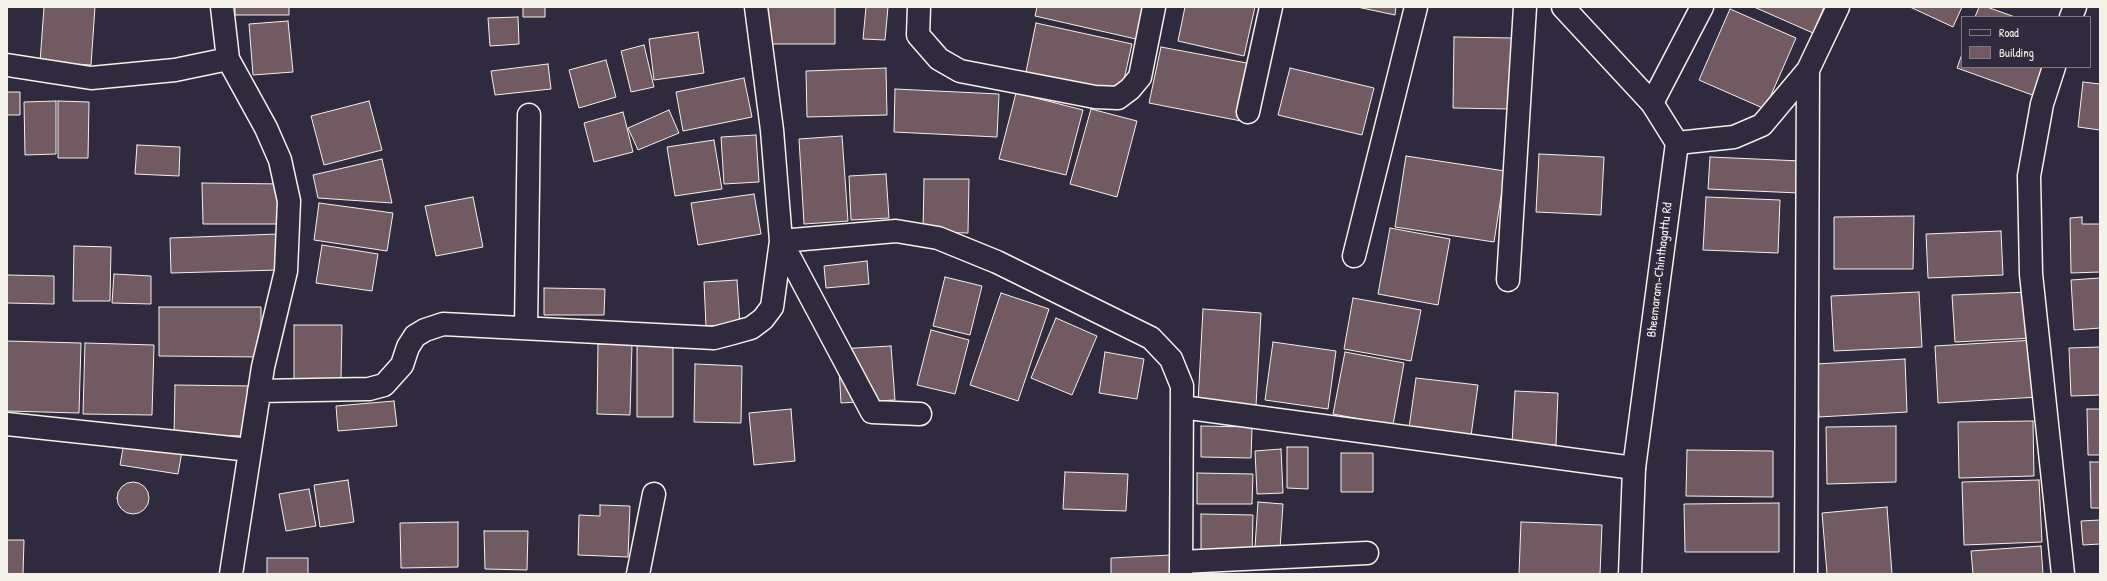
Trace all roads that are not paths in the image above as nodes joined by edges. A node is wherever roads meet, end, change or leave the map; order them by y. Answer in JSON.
{"nodes":[{"id":1,"x":222,"y":7,"type":"edge"},
{"id":2,"x":756,"y":7,"type":"edge"},
{"id":3,"x":919,"y":7,"type":"edge"},
{"id":4,"x":1154,"y":7,"type":"edge"},
{"id":5,"x":1271,"y":7,"type":"edge"},
{"id":6,"x":1416,"y":7,"type":"edge"},
{"id":7,"x":1525,"y":7,"type":"edge"},
{"id":8,"x":1563,"y":7,"type":"edge"},
{"id":9,"x":1702,"y":7,"type":"edge"},
{"id":10,"x":1838,"y":7,"type":"edge"},
{"id":11,"x":228,"y":59,"type":"junction"},
{"id":12,"x":7,"y":64,"type":"edge"},
{"id":13,"x":2054,"y":68,"type":"edge"},
{"id":14,"x":1808,"y":70,"type":"junction"},
{"id":15,"x":1652,"y":102,"type":"junction"},
{"id":16,"x":1248,"y":112,"type":"dead end"},
{"id":17,"x":529,"y":115,"type":"dead end"},
{"id":18,"x":1677,"y":143,"type":"junction"},
{"id":19,"x":781,"y":241,"type":"junction"},
{"id":20,"x":1354,"y":256,"type":"dead end"},
{"id":21,"x":1508,"y":280,"type":"dead end"},
{"id":22,"x":526,"y":328,"type":"junction"},
{"id":23,"x":259,"y":391,"type":"junction"},
{"id":24,"x":1182,"y":407,"type":"junction"},
{"id":25,"x":920,"y":414,"type":"dead end"},
{"id":26,"x":7,"y":424,"type":"edge"},
{"id":27,"x":250,"y":450,"type":"junction"},
{"id":28,"x":1634,"y":468,"type":"junction"},
{"id":29,"x":654,"y":494,"type":"dead end"},
{"id":30,"x":1367,"y":553,"type":"dead end"},
{"id":31,"x":1181,"y":568,"type":"edge"},
{"id":32,"x":231,"y":574,"type":"edge"},
{"id":33,"x":638,"y":574,"type":"edge"},
{"id":34,"x":1630,"y":574,"type":"edge"},
{"id":35,"x":1806,"y":574,"type":"edge"},
{"id":36,"x":2063,"y":574,"type":"edge"}],
"edges":[{"from":1,"to":11,"type":"street"},
{"from":2,"to":19,"type":"street"},
{"from":3,"to":4,"type":"street"},
{"from":5,"to":16,"type":"street"},
{"from":6,"to":20,"type":"street"},
{"from":7,"to":21,"type":"street"},
{"from":8,"to":15,"type":"street"},
{"from":9,"to":15,"type":"street"},
{"from":10,"to":14,"type":"street"},
{"from":11,"to":12,"type":"street"},
{"from":11,"to":23,"type":"street"},
{"from":13,"to":36,"type":"street"},
{"from":14,"to":18,"type":"street"},
{"from":14,"to":35,"type":"street"},
{"from":15,"to":18,"type":"street"},
{"from":17,"to":22,"type":"street"},
{"from":18,"to":28,"type":"street","name":"Bheemaram-Chinthagattu Rd"},
{"from":19,"to":22,"type":"street"},
{"from":19,"to":24,"type":"street"},
{"from":19,"to":25,"type":"street"},
{"from":22,"to":23,"type":"street"},
{"from":23,"to":27,"type":"street"},
{"from":24,"to":28,"type":"street"},
{"from":24,"to":31,"type":"street"},
{"from":26,"to":27,"type":"street"},
{"from":27,"to":32,"type":"street"},
{"from":28,"to":34,"type":"street","name":"Bheemaram-Chinthagattu Rd"},
{"from":29,"to":33,"type":"street"},
{"from":30,"to":31,"type":"street"}]}
